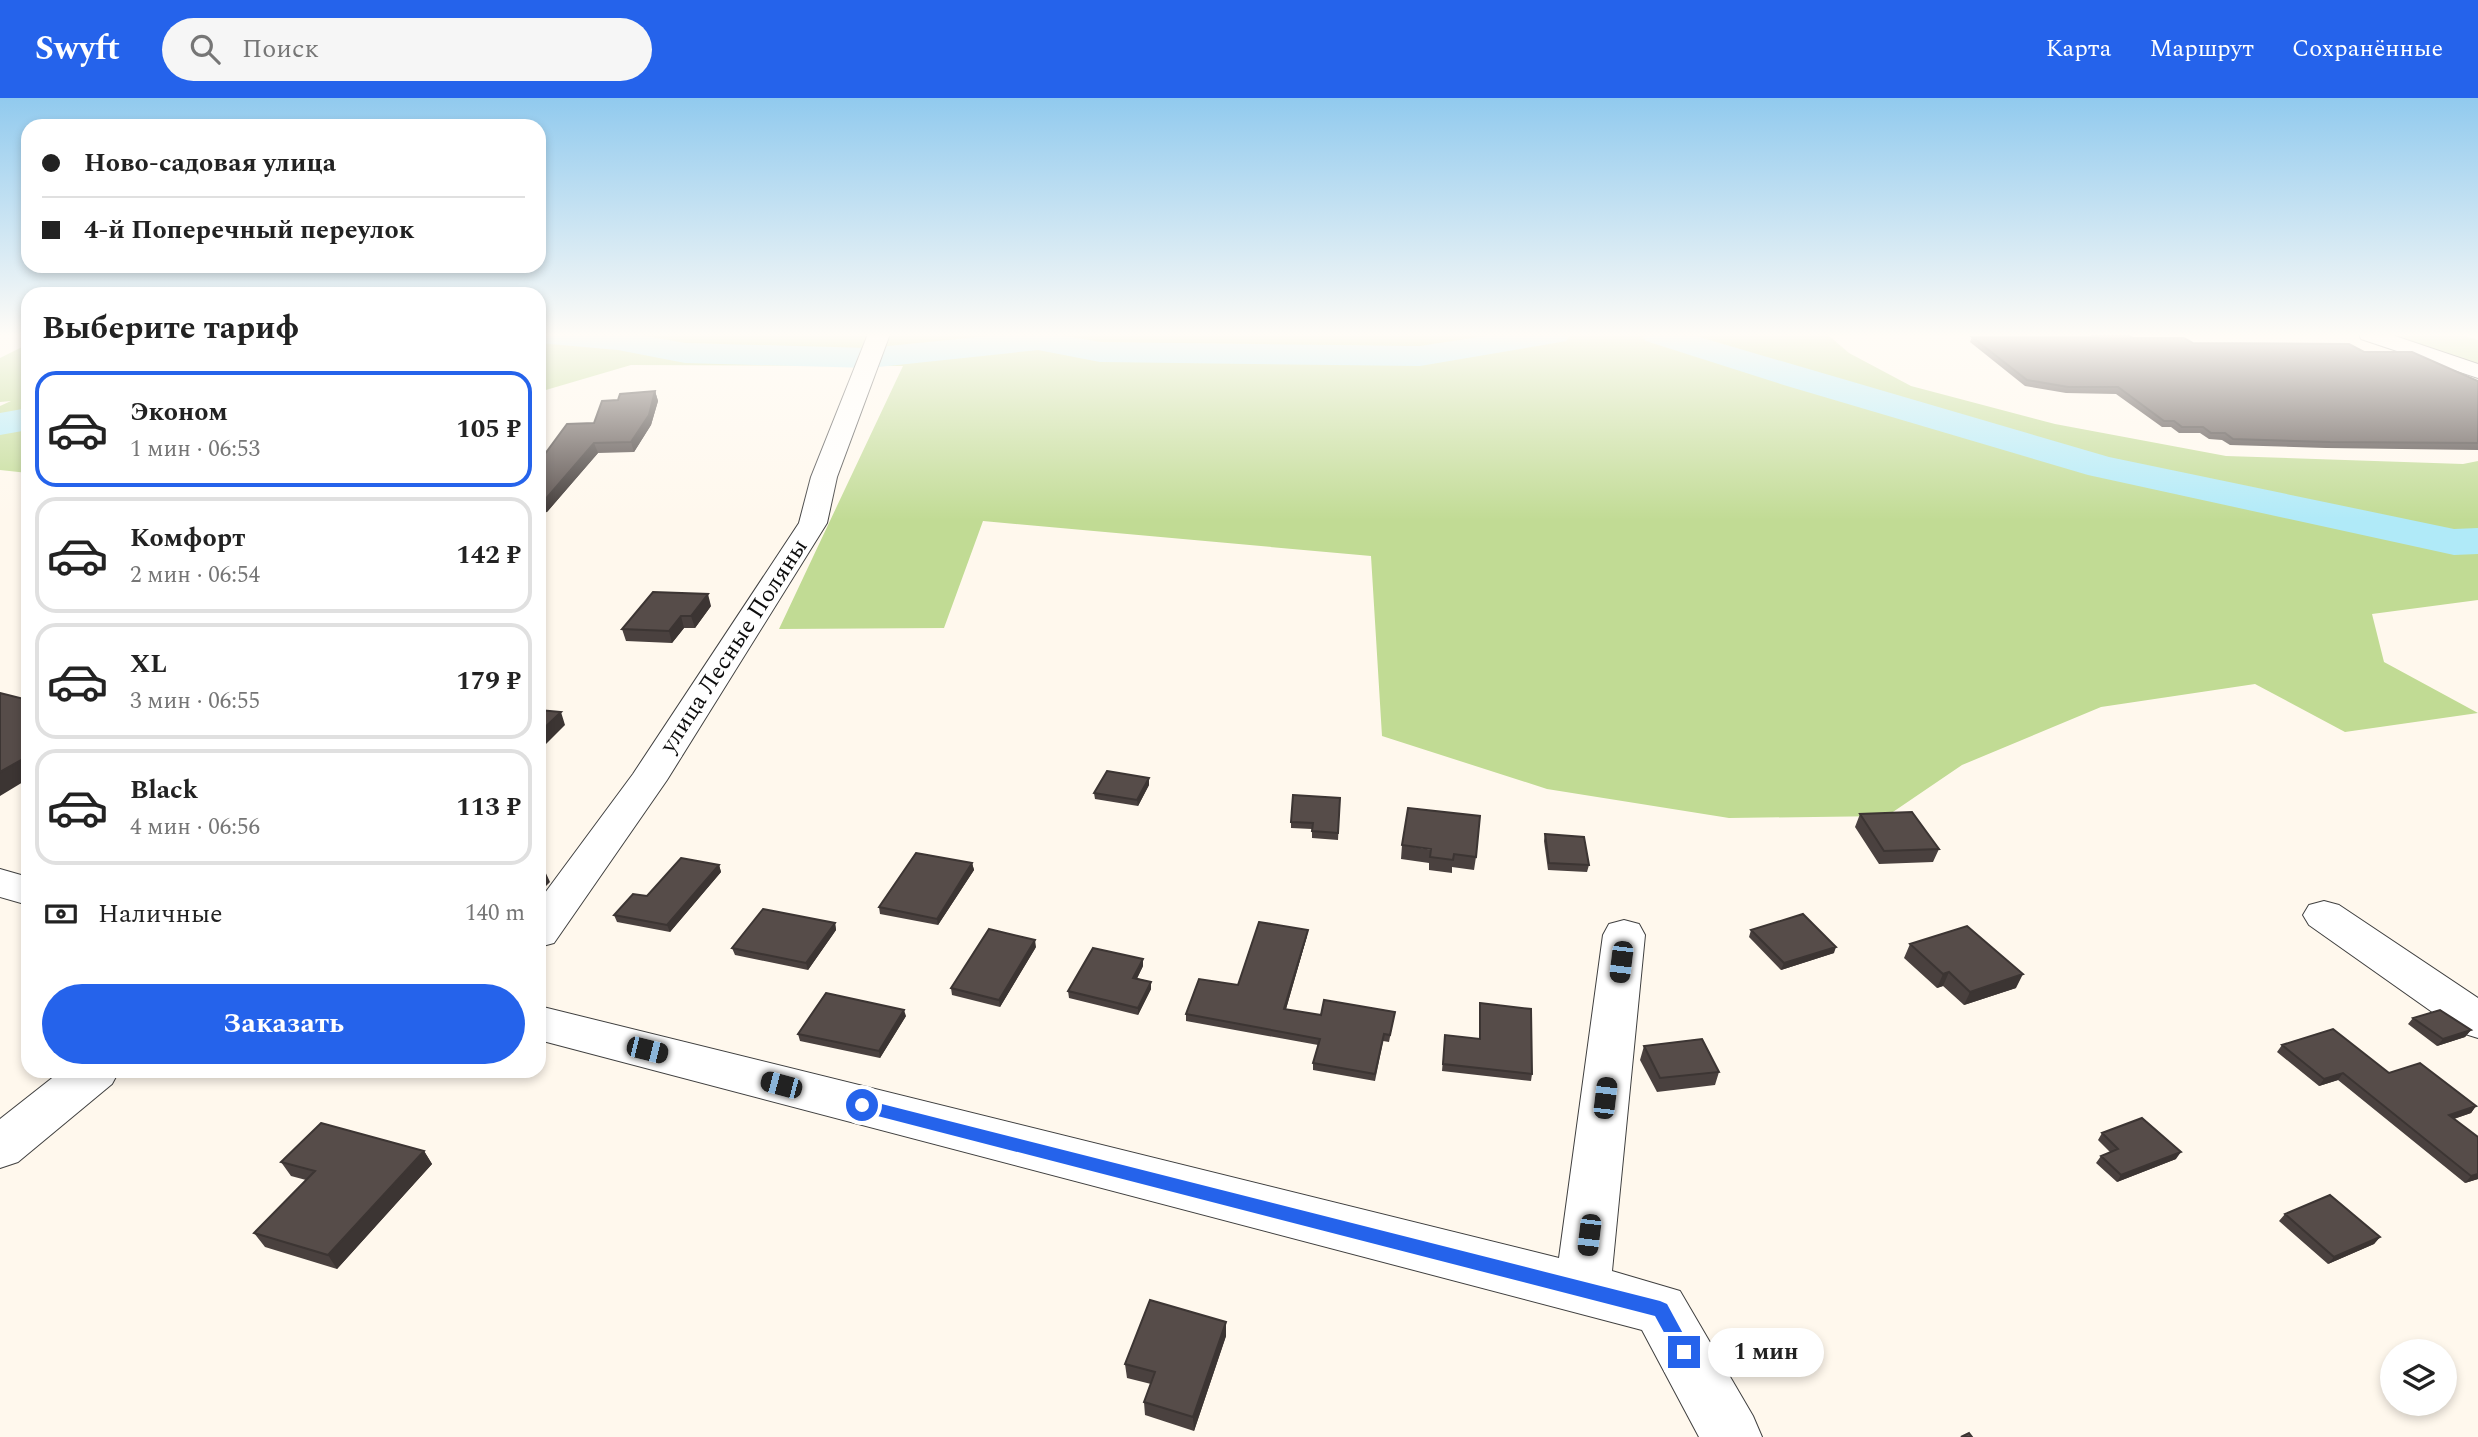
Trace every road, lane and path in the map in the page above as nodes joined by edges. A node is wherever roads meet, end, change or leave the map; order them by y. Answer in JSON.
{"nodes":[{"id":1,"x":854,"y":396,"type":"edge"},
{"id":2,"x":0,"y":883,"type":"edge"},
{"id":3,"x":21,"y":889,"type":"edge"},
{"id":4,"x":2324,"y":915,"type":"dead end"},
{"id":5,"x":546,"y":922,"type":"edge"},
{"id":6,"x":1624,"y":935,"type":"dead end"},
{"id":7,"x":2478,"y":1021,"type":"edge"},
{"id":8,"x":546,"y":1025,"type":"edge"},
{"id":9,"x":86,"y":1078,"type":"edge"},
{"id":10,"x":0,"y":1147,"type":"edge"},
{"id":11,"x":1583,"y":1290,"type":"junction"},
{"id":12,"x":1660,"y":1309,"type":"joint"},
{"id":13,"x":1732,"y":1437,"type":"edge"}],
"edges":[{"from":1,"to":5,"type":"street","name":"улица Лесные Поляны"},
{"from":2,"to":3,"type":"street"},
{"from":4,"to":7,"type":"street"},
{"from":6,"to":11,"type":"street"},
{"from":8,"to":11,"type":"street"},
{"from":9,"to":10,"type":"street"},
{"from":11,"to":12,"type":"street"},
{"from":12,"to":13,"type":"street"}]}
